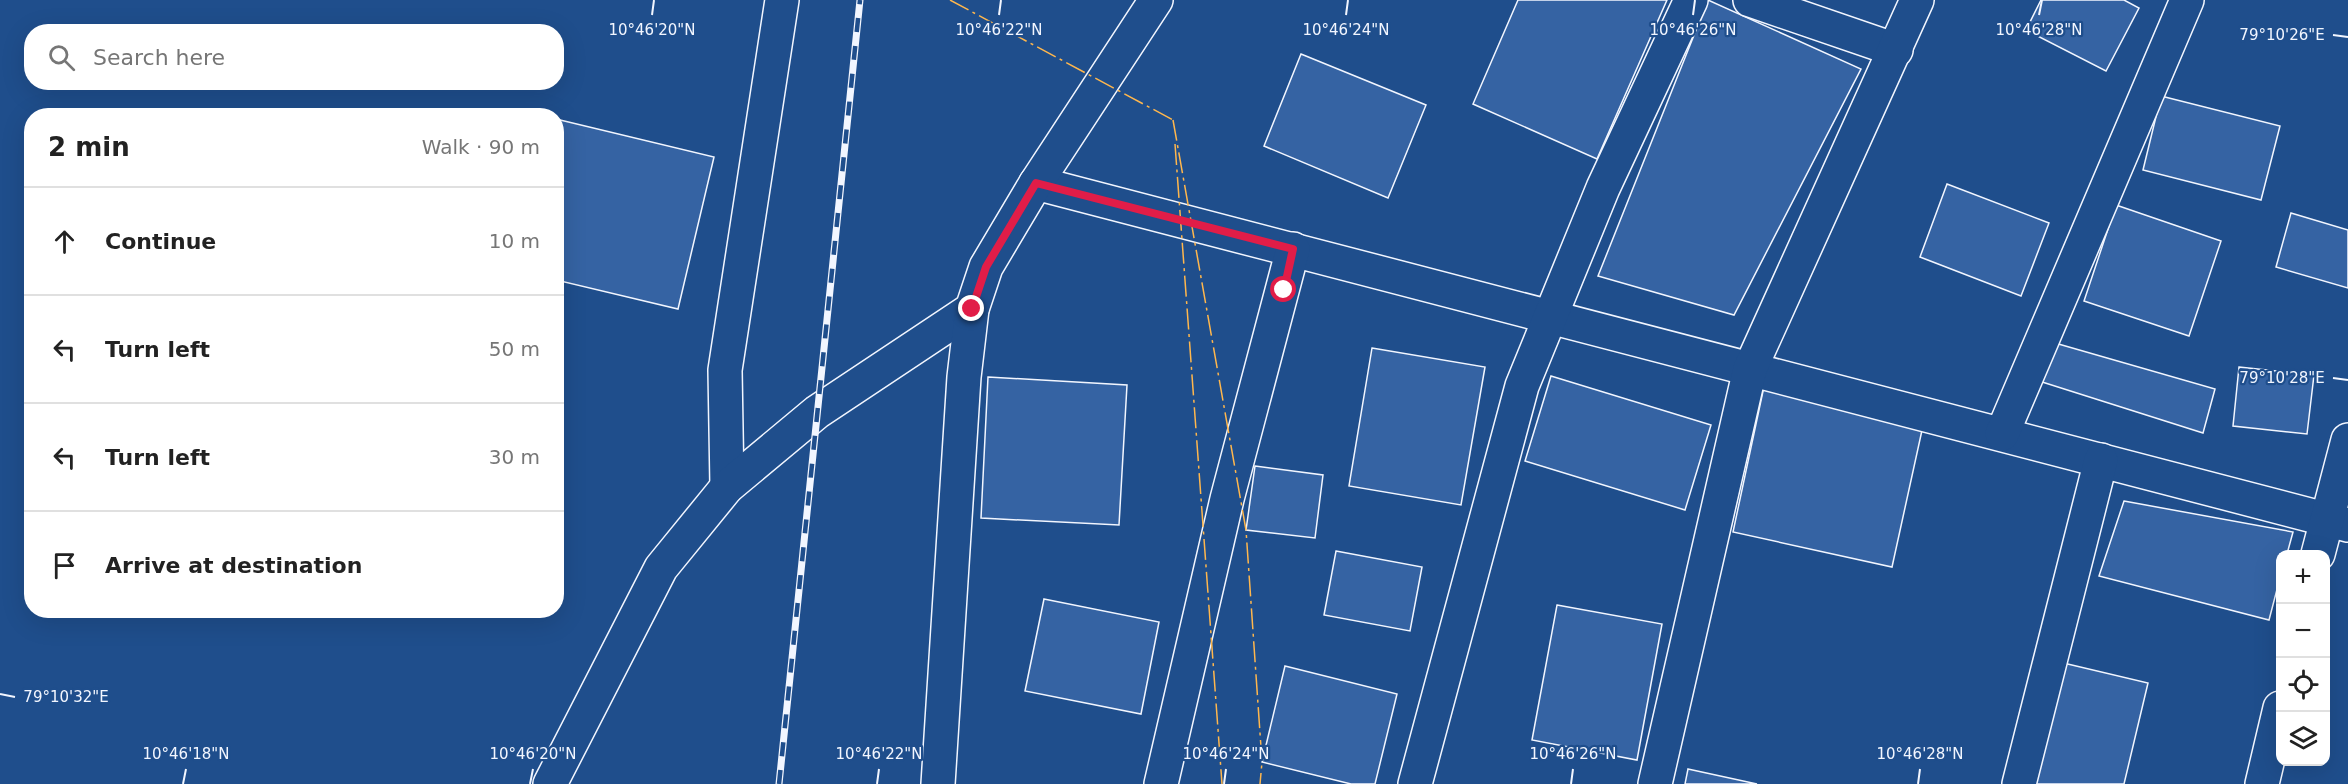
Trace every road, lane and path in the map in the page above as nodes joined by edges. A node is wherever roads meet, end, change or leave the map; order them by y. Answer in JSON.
{"nodes":[{"id":1,"x":782,"y":0,"type":"edge"},
{"id":2,"x":1156,"y":0,"type":"edge"},
{"id":3,"x":1691,"y":0,"type":"edge"},
{"id":4,"x":1750,"y":0,"type":"edge"},
{"id":5,"x":1917,"y":0,"type":"edge"},
{"id":6,"x":2187,"y":0,"type":"edge"},
{"id":7,"x":1896,"y":50,"type":"junction"},
{"id":8,"x":1036,"y":183,"type":"junction"},
{"id":9,"x":1293,"y":249,"type":"junction"},
{"id":10,"x":972,"y":309,"type":"junction"},
{"id":11,"x":1550,"y":316,"type":"junction"},
{"id":12,"x":1750,"y":369,"type":"junction"},
{"id":13,"x":2002,"y":434,"type":"junction"},
{"id":14,"x":2348,"y":440,"type":"edge"},
{"id":15,"x":2101,"y":460,"type":"junction"},
{"id":16,"x":727,"y":487,"type":"junction"},
{"id":17,"x":2338,"y":522,"type":"edge"},
{"id":18,"x":2321,"y":550,"type":"edge"},
{"id":19,"x":2279,"y":712,"type":"edge"},
{"id":20,"x":550,"y":784,"type":"edge"},
{"id":21,"x":938,"y":784,"type":"edge"},
{"id":22,"x":1161,"y":784,"type":"edge"},
{"id":23,"x":1414,"y":784,"type":"edge"},
{"id":24,"x":1655,"y":784,"type":"edge"},
{"id":25,"x":2019,"y":784,"type":"edge"},
{"id":26,"x":2262,"y":784,"type":"edge"}],
"edges":[{"from":1,"to":16,"type":"street"},
{"from":2,"to":8,"type":"street"},
{"from":3,"to":11,"type":"street"},
{"from":4,"to":7,"type":"street"},
{"from":5,"to":7,"type":"street"},
{"from":6,"to":13,"type":"street"},
{"from":7,"to":12,"type":"street"},
{"from":8,"to":9,"type":"street"},
{"from":8,"to":10,"type":"street"},
{"from":9,"to":11,"type":"street"},
{"from":9,"to":22,"type":"street"},
{"from":10,"to":16,"type":"street"},
{"from":10,"to":21,"type":"street"},
{"from":11,"to":12,"type":"street"},
{"from":11,"to":23,"type":"street"},
{"from":12,"to":13,"type":"street"},
{"from":12,"to":24,"type":"street"},
{"from":13,"to":15,"type":"street"},
{"from":14,"to":17,"type":"street"},
{"from":15,"to":17,"type":"street"},
{"from":15,"to":25,"type":"street"},
{"from":16,"to":20,"type":"street"},
{"from":17,"to":18,"type":"street"},
{"from":19,"to":26,"type":"street"}]}
